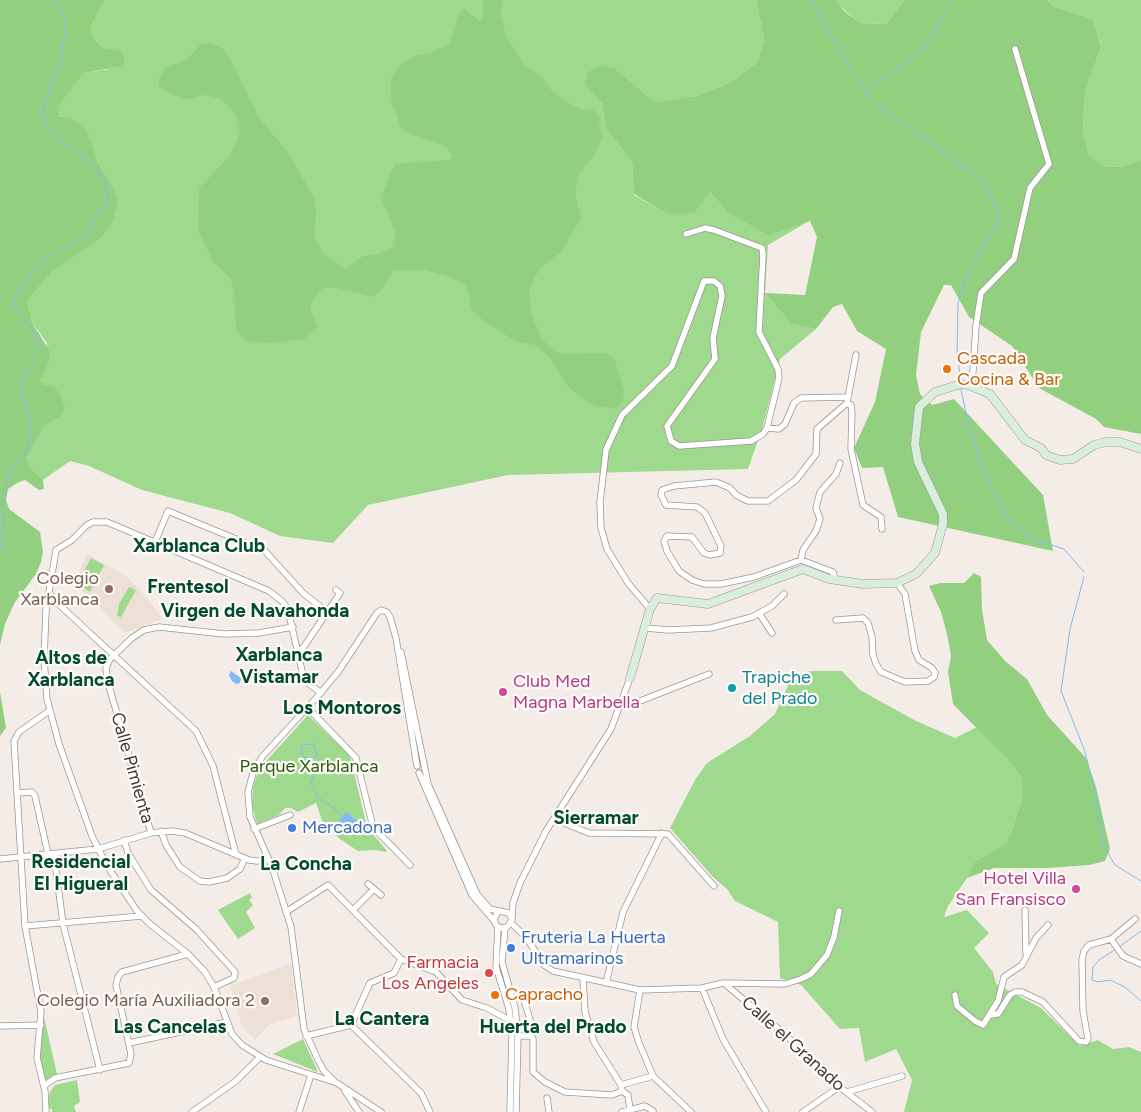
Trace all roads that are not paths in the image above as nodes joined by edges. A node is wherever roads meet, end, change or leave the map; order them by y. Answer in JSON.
{"nodes":[{"id":1,"x":1015,"y":48,"type":"dead end"},
{"id":2,"x":686,"y":234,"type":"dead end"},
{"id":3,"x":856,"y":356,"type":"dead end"},
{"id":4,"x":972,"y":385,"type":"junction"},
{"id":5,"x":848,"y":400,"type":"junction"},
{"id":6,"x":767,"y":428,"type":"junction"},
{"id":7,"x":1141,"y":450,"type":"edge"},
{"id":8,"x":840,"y":463,"type":"dead end"},
{"id":9,"x":882,"y":529,"type":"dead end"},
{"id":10,"x":155,"y":542,"type":"junction"},
{"id":11,"x":801,"y":560,"type":"junction"},
{"id":12,"x":835,"y":580,"type":"junction"},
{"id":13,"x":897,"y":583,"type":"junction"},
{"id":14,"x":336,"y":590,"type":"dead end"},
{"id":15,"x":49,"y":592,"type":"junction"},
{"id":16,"x":784,"y":594,"type":"dead end"},
{"id":17,"x":54,"y":600,"type":"junction"},
{"id":18,"x":46,"y":606,"type":"junction"},
{"id":19,"x":650,"y":609,"type":"junction"},
{"id":20,"x":327,"y":612,"type":"junction"},
{"id":21,"x":759,"y":613,"type":"junction"},
{"id":22,"x":836,"y":620,"type":"dead end"},
{"id":23,"x":293,"y":627,"type":"junction"},
{"id":24,"x":646,"y":628,"type":"junction"},
{"id":25,"x":772,"y":633,"type":"dead end"},
{"id":26,"x":298,"y":652,"type":"junction"},
{"id":27,"x":114,"y":654,"type":"junction"},
{"id":28,"x":709,"y":674,"type":"dead end"},
{"id":29,"x":630,"y":678,"type":"joint"},
{"id":30,"x":321,"y":693,"type":"junction"},
{"id":31,"x":623,"y":700,"type":"junction"},
{"id":32,"x":308,"y":708,"type":"junction"},
{"id":33,"x":49,"y":711,"type":"junction"},
{"id":34,"x":421,"y":769,"type":"junction"},
{"id":35,"x":17,"y":792,"type":"junction"},
{"id":36,"x":290,"y":815,"type":"dead end"},
{"id":37,"x":554,"y":818,"type":"junction"},
{"id":38,"x":254,"y":829,"type":"junction"},
{"id":39,"x":161,"y":831,"type":"junction"},
{"id":40,"x":151,"y":833,"type":"junction"},
{"id":41,"x":662,"y":833,"type":"junction"},
{"id":42,"x":124,"y":840,"type":"junction"},
{"id":43,"x":98,"y":849,"type":"junction"},
{"id":44,"x":51,"y":854,"type":"junction"},
{"id":45,"x":236,"y":855,"type":"junction"},
{"id":46,"x":21,"y":856,"type":"junction"},
{"id":47,"x":244,"y":858,"type":"junction"},
{"id":48,"x":0,"y":859,"type":"edge"},
{"id":49,"x":268,"y":859,"type":"junction"},
{"id":50,"x":410,"y":865,"type":"dead end"},
{"id":51,"x":368,"y":884,"type":"dead end"},
{"id":52,"x":714,"y":886,"type":"dead end"},
{"id":53,"x":374,"y":889,"type":"junction"},
{"id":54,"x":381,"y":895,"type":"dead end"},
{"id":55,"x":513,"y":903,"type":"junction"},
{"id":56,"x":353,"y":910,"type":"junction"},
{"id":57,"x":1025,"y":910,"type":"dead end"},
{"id":58,"x":501,"y":911,"type":"junction"},
{"id":59,"x":839,"y":911,"type":"dead end"},
{"id":60,"x":286,"y":912,"type":"junction"},
{"id":61,"x":142,"y":916,"type":"junction"},
{"id":62,"x":1135,"y":919,"type":"dead end"},
{"id":63,"x":511,"y":920,"type":"junction"},
{"id":64,"x":62,"y":924,"type":"junction"},
{"id":65,"x":25,"y":926,"type":"junction"},
{"id":66,"x":500,"y":926,"type":"junction"},
{"id":67,"x":1048,"y":926,"type":"dead end"},
{"id":68,"x":1111,"y":939,"type":"junction"},
{"id":69,"x":188,"y":954,"type":"junction"},
{"id":70,"x":1026,"y":954,"type":"junction"},
{"id":71,"x":401,"y":959,"type":"junction"},
{"id":72,"x":1141,"y":964,"type":"edge"},
{"id":73,"x":583,"y":979,"type":"junction"},
{"id":74,"x":606,"y":983,"type":"junction"},
{"id":75,"x":723,"y":983,"type":"junction"},
{"id":76,"x":214,"y":988,"type":"junction"},
{"id":77,"x":702,"y":988,"type":"junction"},
{"id":78,"x":640,"y":990,"type":"junction"},
{"id":79,"x":954,"y":995,"type":"dead end"},
{"id":80,"x":523,"y":997,"type":"dead end"},
{"id":81,"x":991,"y":1014,"type":"junction"},
{"id":82,"x":511,"y":1021,"type":"junction"},
{"id":83,"x":227,"y":1022,"type":"junction"},
{"id":84,"x":41,"y":1024,"type":"junction"},
{"id":85,"x":351,"y":1025,"type":"junction"},
{"id":86,"x":0,"y":1026,"type":"edge"},
{"id":87,"x":527,"y":1035,"type":"junction"},
{"id":88,"x":306,"y":1036,"type":"junction"},
{"id":89,"x":518,"y":1036,"type":"junction"},
{"id":90,"x":129,"y":1043,"type":"junction"},
{"id":91,"x":260,"y":1057,"type":"junction"},
{"id":92,"x":100,"y":1070,"type":"junction"},
{"id":93,"x":311,"y":1075,"type":"junction"},
{"id":94,"x":653,"y":1076,"type":"junction"},
{"id":95,"x":902,"y":1076,"type":"dead end"},
{"id":96,"x":337,"y":1083,"type":"junction"},
{"id":97,"x":44,"y":1086,"type":"junction"},
{"id":98,"x":839,"y":1087,"type":"junction"},
{"id":99,"x":622,"y":1088,"type":"junction"},
{"id":100,"x":846,"y":1092,"type":"junction"},
{"id":101,"x":547,"y":1098,"type":"dead end"},
{"id":102,"x":630,"y":1110,"type":"junction"},
{"id":103,"x":653,"y":1111,"type":"edge"},
{"id":104,"x":46,"y":1112,"type":"edge"},
{"id":105,"x":192,"y":1112,"type":"edge"},
{"id":106,"x":299,"y":1112,"type":"edge"},
{"id":107,"x":359,"y":1112,"type":"edge"},
{"id":108,"x":381,"y":1112,"type":"edge"},
{"id":109,"x":430,"y":1112,"type":"edge"},
{"id":110,"x":510,"y":1112,"type":"edge"},
{"id":111,"x":516,"y":1112,"type":"edge"},
{"id":112,"x":549,"y":1112,"type":"edge"},
{"id":113,"x":622,"y":1112,"type":"edge"},
{"id":114,"x":691,"y":1112,"type":"edge"},
{"id":115,"x":766,"y":1112,"type":"edge"},
{"id":116,"x":803,"y":1112,"type":"edge"},
{"id":117,"x":872,"y":1112,"type":"edge"}],
"edges":[{"from":1,"to":4,"type":"street"},
{"from":2,"to":6,"type":"street"},
{"from":3,"to":5,"type":"street"},
{"from":4,"to":7,"type":"street"},
{"from":4,"to":13,"type":"street"},
{"from":5,"to":6,"type":"street"},
{"from":5,"to":9,"type":"street"},
{"from":5,"to":11,"type":"street"},
{"from":6,"to":19,"type":"street"},
{"from":8,"to":11,"type":"street"},
{"from":10,"to":15,"type":"street"},
{"from":10,"to":20,"type":"street"},
{"from":10,"to":23,"type":"street"},
{"from":11,"to":12,"type":"street"},
{"from":12,"to":13,"type":"street"},
{"from":12,"to":19,"type":"street"},
{"from":13,"to":22,"type":"street"},
{"from":14,"to":20,"type":"street"},
{"from":15,"to":17,"type":"street"},
{"from":15,"to":18,"type":"street"},
{"from":16,"to":21,"type":"street"},
{"from":17,"to":18,"type":"street"},
{"from":17,"to":27,"type":"street"},
{"from":18,"to":33,"type":"street"},
{"from":19,"to":24,"type":"street"},
{"from":20,"to":26,"type":"street"},
{"from":21,"to":24,"type":"street"},
{"from":21,"to":25,"type":"street"},
{"from":23,"to":26,"type":"street"},
{"from":23,"to":27,"type":"street"},
{"from":24,"to":29,"type":"street"},
{"from":26,"to":30,"type":"street"},
{"from":27,"to":40,"type":"street","name":"Calle Pimienta"},
{"from":27,"to":45,"type":"street"},
{"from":28,"to":31,"type":"street"},
{"from":29,"to":31,"type":"street"},
{"from":30,"to":32,"type":"street"},
{"from":30,"to":34,"type":"street"},
{"from":31,"to":37,"type":"street"},
{"from":32,"to":38,"type":"street"},
{"from":32,"to":50,"type":"street"},
{"from":33,"to":35,"type":"street"},
{"from":33,"to":43,"type":"street"},
{"from":34,"to":58,"type":"street"},
{"from":34,"to":66,"type":"street"},
{"from":35,"to":44,"type":"street"},
{"from":35,"to":46,"type":"street"},
{"from":36,"to":38,"type":"street"},
{"from":37,"to":41,"type":"street"},
{"from":37,"to":55,"type":"street"},
{"from":38,"to":49,"type":"street"},
{"from":39,"to":40,"type":"street"},
{"from":39,"to":45,"type":"street"},
{"from":39,"to":47,"type":"street"},
{"from":40,"to":42,"type":"street"},
{"from":41,"to":52,"type":"street"},
{"from":41,"to":74,"type":"street"},
{"from":42,"to":43,"type":"street"},
{"from":42,"to":76,"type":"street"},
{"from":43,"to":44,"type":"street"},
{"from":43,"to":61,"type":"street"},
{"from":44,"to":46,"type":"street"},
{"from":44,"to":64,"type":"street"},
{"from":45,"to":47,"type":"street"},
{"from":46,"to":48,"type":"street"},
{"from":46,"to":65,"type":"street"},
{"from":47,"to":49,"type":"street"},
{"from":49,"to":60,"type":"street"},
{"from":51,"to":53,"type":"street"},
{"from":53,"to":54,"type":"street"},
{"from":53,"to":56,"type":"street"},
{"from":55,"to":58,"type":"street"},
{"from":55,"to":63,"type":"street"},
{"from":56,"to":60,"type":"street"},
{"from":56,"to":71,"type":"street"},
{"from":57,"to":70,"type":"street"},
{"from":58,"to":63,"type":"street"},
{"from":58,"to":66,"type":"street"},
{"from":59,"to":75,"type":"street"},
{"from":60,"to":88,"type":"street"},
{"from":61,"to":64,"type":"street"},
{"from":61,"to":69,"type":"street"},
{"from":62,"to":68,"type":"street"},
{"from":63,"to":66,"type":"street"},
{"from":63,"to":73,"type":"street"},
{"from":64,"to":65,"type":"street"},
{"from":64,"to":92,"type":"street"},
{"from":65,"to":84,"type":"street"},
{"from":66,"to":82,"type":"street"},
{"from":66,"to":89,"type":"street"},
{"from":67,"to":70,"type":"street"},
{"from":68,"to":72,"type":"street"},
{"from":68,"to":81,"type":"street"},
{"from":69,"to":76,"type":"street"},
{"from":69,"to":90,"type":"street"},
{"from":70,"to":81,"type":"street"},
{"from":71,"to":82,"type":"street"},
{"from":71,"to":85,"type":"street"},
{"from":73,"to":74,"type":"street"},
{"from":73,"to":99,"type":"street"},
{"from":74,"to":78,"type":"street"},
{"from":75,"to":77,"type":"street"},
{"from":75,"to":98,"type":"street","name":"Calle el Granado"},
{"from":76,"to":83,"type":"street"},
{"from":77,"to":78,"type":"street"},
{"from":77,"to":115,"type":"street"},
{"from":78,"to":94,"type":"street"},
{"from":79,"to":81,"type":"street"},
{"from":80,"to":87,"type":"street"},
{"from":82,"to":110,"type":"street"},
{"from":83,"to":90,"type":"street"},
{"from":83,"to":91,"type":"street"},
{"from":84,"to":86,"type":"street"},
{"from":84,"to":97,"type":"street"},
{"from":85,"to":88,"type":"street"},
{"from":85,"to":109,"type":"street"},
{"from":87,"to":89,"type":"street"},
{"from":87,"to":99,"type":"street"},
{"from":88,"to":96,"type":"street"},
{"from":89,"to":111,"type":"street"},
{"from":90,"to":92,"type":"street"},
{"from":91,"to":93,"type":"street"},
{"from":91,"to":105,"type":"street"},
{"from":92,"to":97,"type":"street"},
{"from":93,"to":96,"type":"street"},
{"from":93,"to":106,"type":"street"},
{"from":94,"to":99,"type":"street"},
{"from":94,"to":114,"type":"street"},
{"from":95,"to":100,"type":"street"},
{"from":96,"to":107,"type":"street"},
{"from":96,"to":108,"type":"street"},
{"from":97,"to":104,"type":"street"},
{"from":98,"to":100,"type":"street","name":"Calle el Granado"},
{"from":98,"to":116,"type":"street"},
{"from":99,"to":102,"type":"street"},
{"from":100,"to":117,"type":"street","name":"Calle el Granado"},
{"from":101,"to":112,"type":"street"},
{"from":102,"to":103,"type":"street"},
{"from":102,"to":113,"type":"street"}]}
